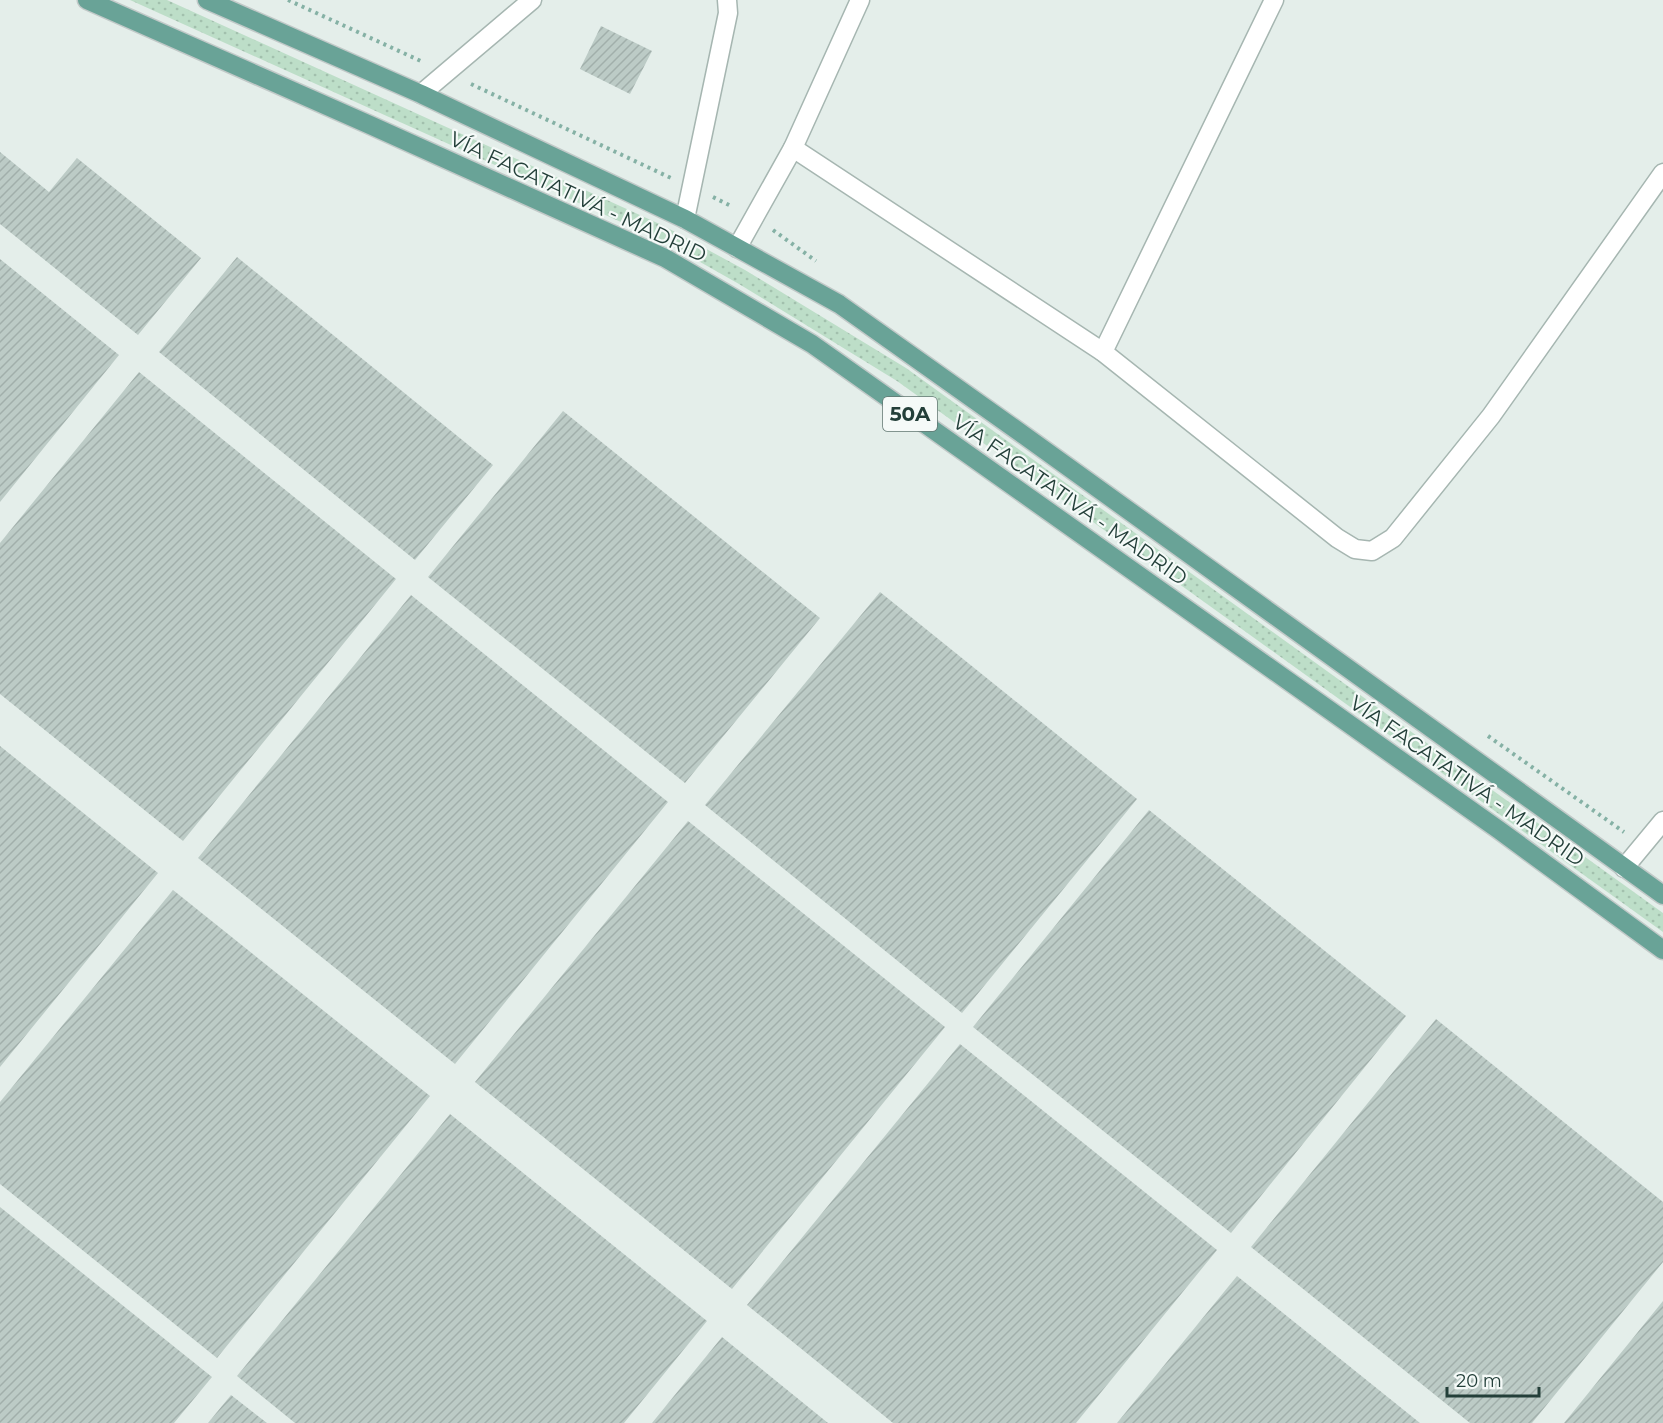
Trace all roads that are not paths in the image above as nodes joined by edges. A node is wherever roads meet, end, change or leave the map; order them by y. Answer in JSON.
{"nodes":[{"id":1,"x":87,"y":0,"type":"edge"},
{"id":2,"x":207,"y":0,"type":"edge"},
{"id":3,"x":532,"y":0,"type":"edge"},
{"id":4,"x":727,"y":0,"type":"edge"},
{"id":5,"x":860,"y":0,"type":"edge"},
{"id":6,"x":1274,"y":0,"type":"edge"},
{"id":7,"x":421,"y":94,"type":"junction"},
{"id":8,"x":793,"y":148,"type":"junction"},
{"id":9,"x":1663,"y":173,"type":"edge"},
{"id":10,"x":685,"y":219,"type":"junction"},
{"id":11,"x":737,"y":248,"type":"junction"},
{"id":12,"x":1103,"y":352,"type":"junction"},
{"id":13,"x":1663,"y":821,"type":"edge"},
{"id":14,"x":1624,"y":868,"type":"junction"},
{"id":15,"x":1663,"y":895,"type":"edge"},
{"id":16,"x":1663,"y":950,"type":"edge"}],
"edges":[{"from":1,"to":16,"type":"main road","name":"VÍA FACATATIVÁ - MADRID","number":"50A"},
{"from":2,"to":7,"type":"main road","name":"VÍA FACATATIVÁ - MADRID","number":"50A"},
{"from":3,"to":7,"type":"lane"},
{"from":4,"to":10,"type":"lane"},
{"from":5,"to":8,"type":"lane"},
{"from":6,"to":12,"type":"lane"},
{"from":7,"to":10,"type":"main road","name":"VÍA FACATATIVÁ - MADRID","number":"50A"},
{"from":8,"to":11,"type":"lane"},
{"from":8,"to":12,"type":"lane"},
{"from":9,"to":12,"type":"lane"},
{"from":10,"to":11,"type":"main road","name":"VÍA FACATATIVÁ - MADRID","number":"50A"},
{"from":11,"to":14,"type":"main road","name":"VÍA FACATATIVÁ - MADRID","number":"50A"},
{"from":13,"to":14,"type":"lane"},
{"from":14,"to":15,"type":"main road","name":"VÍA FACATATIVÁ - MADRID","number":"50A"}]}
